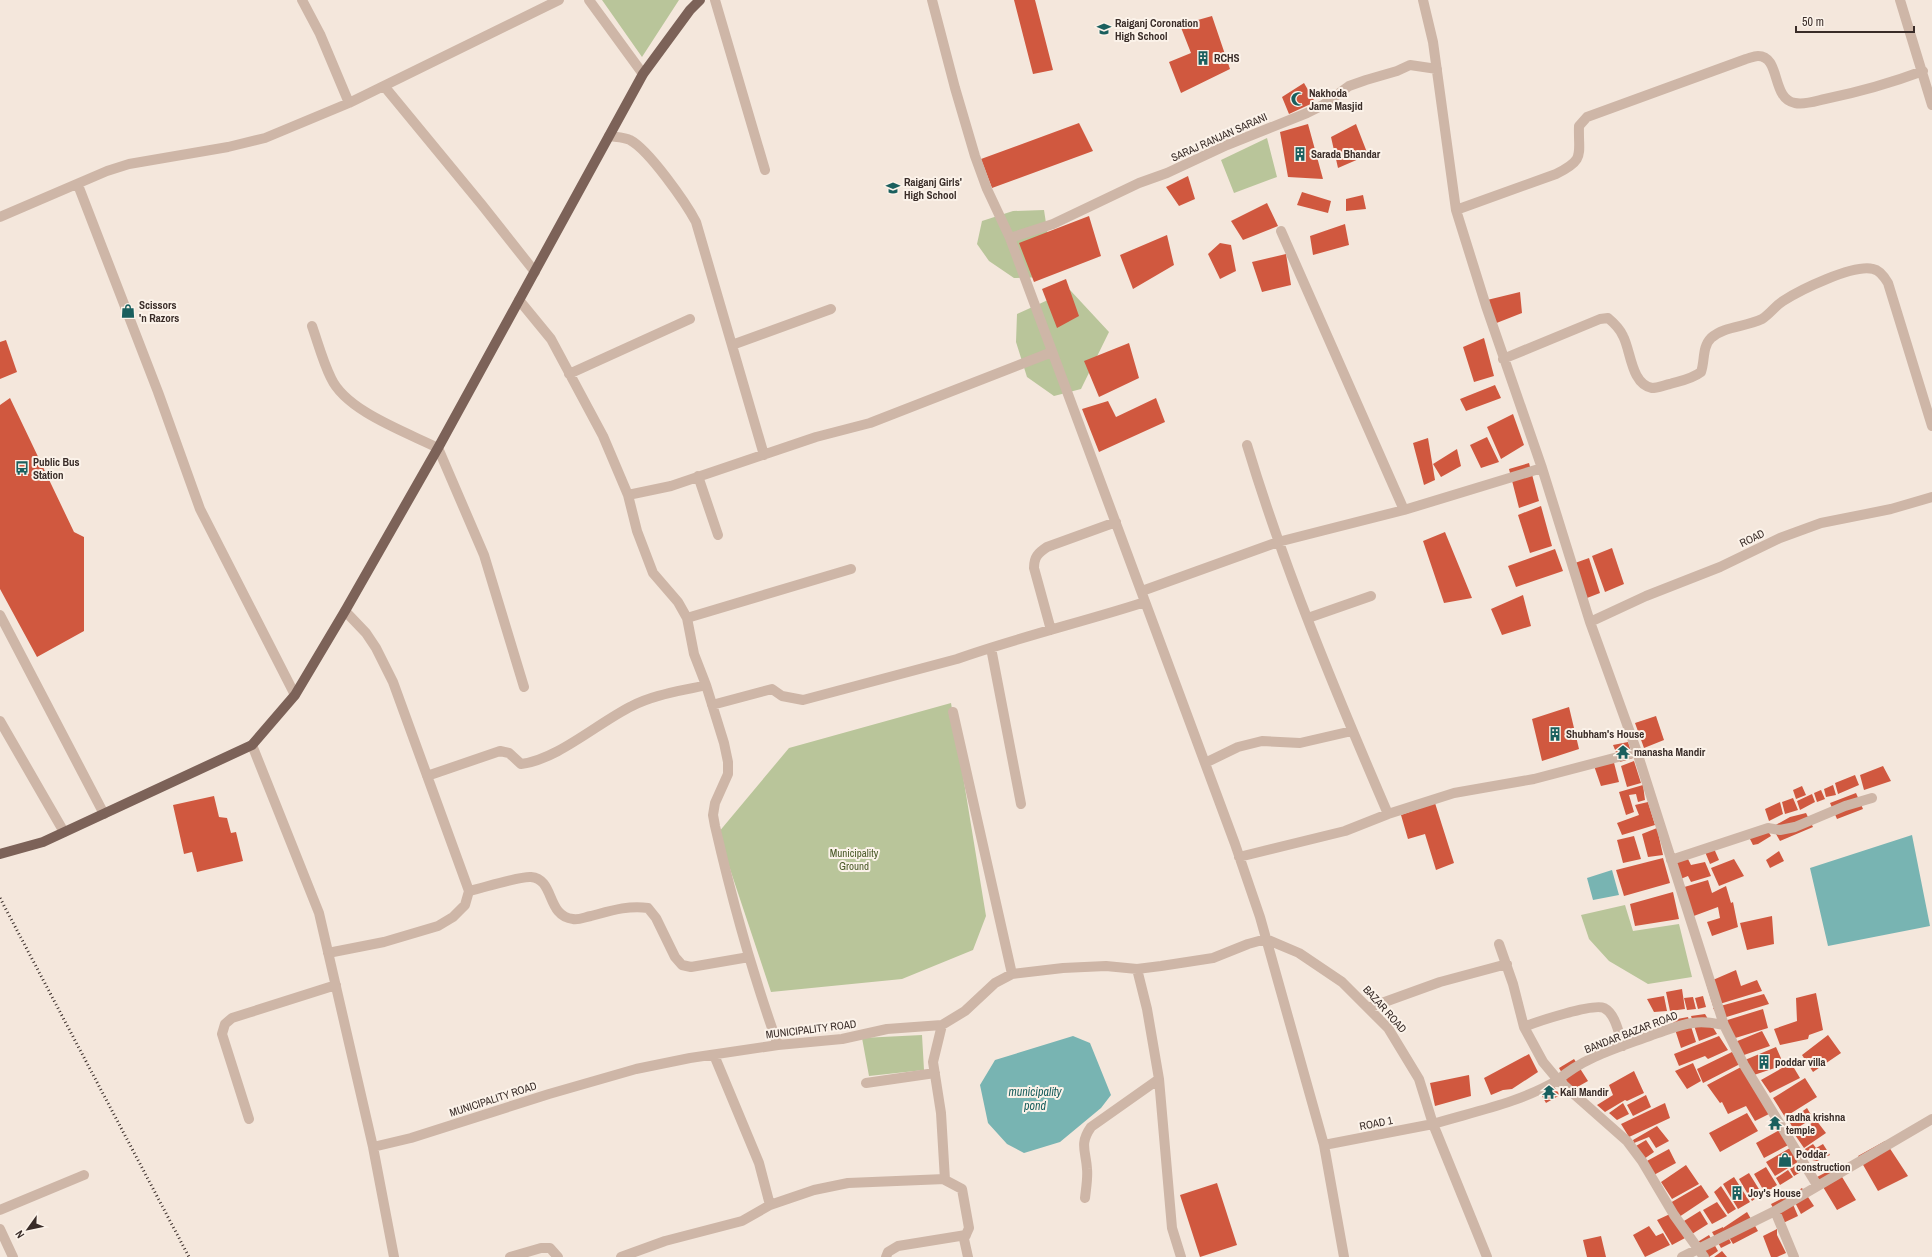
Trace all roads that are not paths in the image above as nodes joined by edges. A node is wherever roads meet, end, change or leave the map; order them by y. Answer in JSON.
{"nodes":[{"id":1,"x":302,"y":0,"type":"edge"},
{"id":2,"x":559,"y":0,"type":"edge"},
{"id":3,"x":589,"y":0,"type":"edge"},
{"id":4,"x":700,"y":0,"type":"edge"},
{"id":5,"x":715,"y":0,"type":"edge"},
{"id":6,"x":932,"y":0,"type":"edge"},
{"id":7,"x":1423,"y":0,"type":"edge"},
{"id":8,"x":1900,"y":0,"type":"edge"},
{"id":9,"x":1437,"y":70,"type":"junction"},
{"id":10,"x":1923,"y":71,"type":"junction"},
{"id":11,"x":643,"y":74,"type":"junction"},
{"id":12,"x":384,"y":86,"type":"junction"},
{"id":13,"x":349,"y":102,"type":"junction"},
{"id":14,"x":1932,"y":105,"type":"edge"},
{"id":15,"x":609,"y":136,"type":"junction"},
{"id":16,"x":765,"y":170,"type":"dead end"},
{"id":17,"x":78,"y":185,"type":"junction"},
{"id":18,"x":1456,"y":210,"type":"junction"},
{"id":19,"x":0,"y":217,"type":"edge"},
{"id":20,"x":1281,"y":231,"type":"dead end"},
{"id":21,"x":1010,"y":238,"type":"junction"},
{"id":22,"x":535,"y":272,"type":"junction"},
{"id":23,"x":519,"y":300,"type":"junction"},
{"id":24,"x":831,"y":309,"type":"dead end"},
{"id":25,"x":690,"y":319,"type":"dead end"},
{"id":26,"x":312,"y":326,"type":"dead end"},
{"id":27,"x":732,"y":345,"type":"junction"},
{"id":28,"x":1052,"y":352,"type":"junction"},
{"id":29,"x":1504,"y":359,"type":"junction"},
{"id":30,"x":569,"y":374,"type":"junction"},
{"id":31,"x":1932,"y":426,"type":"edge"},
{"id":32,"x":1247,"y":445,"type":"dead end"},
{"id":33,"x":438,"y":448,"type":"junction"},
{"id":34,"x":764,"y":455,"type":"junction"},
{"id":35,"x":1542,"y":468,"type":"junction"},
{"id":36,"x":698,"y":476,"type":"junction"},
{"id":37,"x":628,"y":495,"type":"junction"},
{"id":38,"x":1932,"y":497,"type":"edge"},
{"id":39,"x":1404,"y":510,"type":"junction"},
{"id":40,"x":1116,"y":522,"type":"junction"},
{"id":41,"x":718,"y":535,"type":"dead end"},
{"id":42,"x":1278,"y":542,"type":"junction"},
{"id":43,"x":851,"y":569,"type":"dead end"},
{"id":44,"x":1142,"y":591,"type":"junction"},
{"id":45,"x":1371,"y":596,"type":"dead end"},
{"id":46,"x":1145,"y":602,"type":"junction"},
{"id":47,"x":345,"y":611,"type":"junction"},
{"id":48,"x":0,"y":615,"type":"edge"},
{"id":49,"x":686,"y":618,"type":"junction"},
{"id":50,"x":1308,"y":618,"type":"junction"},
{"id":51,"x":1590,"y":622,"type":"junction"},
{"id":52,"x":1051,"y":630,"type":"junction"},
{"id":53,"x":991,"y":648,"type":"junction"},
{"id":54,"x":706,"y":685,"type":"junction"},
{"id":55,"x":524,"y":687,"type":"dead end"},
{"id":56,"x":294,"y":695,"type":"junction"},
{"id":57,"x":712,"y":705,"type":"junction"},
{"id":58,"x":952,"y":712,"type":"dead end"},
{"id":59,"x":0,"y":721,"type":"edge"},
{"id":60,"x":1352,"y":731,"type":"junction"},
{"id":61,"x":252,"y":745,"type":"junction"},
{"id":62,"x":1637,"y":752,"type":"junction"},
{"id":63,"x":1205,"y":763,"type":"junction"},
{"id":64,"x":427,"y":776,"type":"junction"},
{"id":65,"x":1872,"y":798,"type":"dead end"},
{"id":66,"x":1021,"y":804,"type":"dead end"},
{"id":67,"x":104,"y":814,"type":"junction"},
{"id":68,"x":1388,"y":814,"type":"junction"},
{"id":69,"x":64,"y":832,"type":"junction"},
{"id":70,"x":0,"y":854,"type":"edge"},
{"id":71,"x":1239,"y":857,"type":"junction"},
{"id":72,"x":1671,"y":860,"type":"junction"},
{"id":73,"x":469,"y":891,"type":"junction"},
{"id":74,"x":1266,"y":939,"type":"junction"},
{"id":75,"x":1499,"y":944,"type":"dead end"},
{"id":76,"x":328,"y":953,"type":"junction"},
{"id":77,"x":749,"y":957,"type":"junction"},
{"id":78,"x":1506,"y":964,"type":"junction"},
{"id":79,"x":1137,"y":969,"type":"junction"},
{"id":80,"x":1012,"y":974,"type":"junction"},
{"id":81,"x":336,"y":985,"type":"junction"},
{"id":82,"x":1368,"y":1008,"type":"junction"},
{"id":83,"x":942,"y":1025,"type":"junction"},
{"id":84,"x":1724,"y":1025,"type":"junction"},
{"id":85,"x":1524,"y":1027,"type":"junction"},
{"id":86,"x":778,"y":1045,"type":"junction"},
{"id":87,"x":1623,"y":1046,"type":"junction"},
{"id":88,"x":714,"y":1055,"type":"junction"},
{"id":89,"x":935,"y":1073,"type":"junction"},
{"id":90,"x":1159,"y":1079,"type":"junction"},
{"id":91,"x":1558,"y":1080,"type":"junction"},
{"id":92,"x":866,"y":1083,"type":"dead end"},
{"id":93,"x":249,"y":1119,"type":"dead end"},
{"id":94,"x":1932,"y":1119,"type":"edge"},
{"id":95,"x":1433,"y":1124,"type":"junction"},
{"id":96,"x":1324,"y":1145,"type":"junction"},
{"id":97,"x":373,"y":1147,"type":"junction"},
{"id":98,"x":84,"y":1175,"type":"dead end"},
{"id":99,"x":945,"y":1179,"type":"junction"},
{"id":100,"x":1817,"y":1185,"type":"junction"},
{"id":101,"x":1085,"y":1198,"type":"dead end"},
{"id":102,"x":770,"y":1205,"type":"junction"},
{"id":103,"x":0,"y":1210,"type":"edge"},
{"id":104,"x":1775,"y":1211,"type":"junction"},
{"id":105,"x":0,"y":1229,"type":"edge"},
{"id":106,"x":966,"y":1235,"type":"junction"},
{"id":107,"x":1701,"y":1253,"type":"edge"},
{"id":108,"x":14,"y":1257,"type":"edge"},
{"id":109,"x":394,"y":1257,"type":"edge"},
{"id":110,"x":510,"y":1257,"type":"edge"},
{"id":111,"x":558,"y":1257,"type":"edge"},
{"id":112,"x":620,"y":1257,"type":"edge"},
{"id":113,"x":886,"y":1257,"type":"edge"},
{"id":114,"x":968,"y":1257,"type":"edge"},
{"id":115,"x":1181,"y":1257,"type":"edge"},
{"id":116,"x":1344,"y":1257,"type":"edge"},
{"id":117,"x":1487,"y":1257,"type":"edge"},
{"id":118,"x":1682,"y":1257,"type":"edge"},
{"id":119,"x":1794,"y":1257,"type":"edge"}],
"edges":[{"from":1,"to":13,"type":"street"},
{"from":2,"to":12,"type":"street"},
{"from":3,"to":11,"type":"street"},
{"from":4,"to":11,"type":"main road"},
{"from":5,"to":16,"type":"street"},
{"from":6,"to":21,"type":"street"},
{"from":7,"to":9,"type":"street"},
{"from":8,"to":10,"type":"street"},
{"from":9,"to":18,"type":"street"},
{"from":9,"to":21,"type":"street","name":"SARAJ RANJAN SARANI"},
{"from":10,"to":14,"type":"street"},
{"from":10,"to":18,"type":"street"},
{"from":11,"to":15,"type":"main road"},
{"from":12,"to":13,"type":"street"},
{"from":12,"to":22,"type":"street"},
{"from":13,"to":17,"type":"street"},
{"from":15,"to":22,"type":"main road"},
{"from":15,"to":27,"type":"street"},
{"from":17,"to":19,"type":"street"},
{"from":17,"to":56,"type":"street"},
{"from":18,"to":29,"type":"street"},
{"from":20,"to":39,"type":"street"},
{"from":21,"to":28,"type":"street"},
{"from":22,"to":23,"type":"main road"},
{"from":23,"to":30,"type":"street"},
{"from":23,"to":33,"type":"main road"},
{"from":24,"to":27,"type":"street"},
{"from":25,"to":30,"type":"street"},
{"from":26,"to":33,"type":"street"},
{"from":27,"to":34,"type":"street"},
{"from":28,"to":34,"type":"street"},
{"from":28,"to":40,"type":"street"},
{"from":29,"to":31,"type":"street"},
{"from":29,"to":35,"type":"street"},
{"from":30,"to":37,"type":"street"},
{"from":32,"to":42,"type":"street"},
{"from":33,"to":47,"type":"main road"},
{"from":33,"to":55,"type":"street"},
{"from":34,"to":36,"type":"street"},
{"from":35,"to":39,"type":"street"},
{"from":35,"to":51,"type":"street"},
{"from":36,"to":37,"type":"street"},
{"from":36,"to":41,"type":"street"},
{"from":37,"to":49,"type":"street"},
{"from":38,"to":51,"type":"street","name":"ROAD"},
{"from":39,"to":42,"type":"street"},
{"from":40,"to":44,"type":"street"},
{"from":40,"to":52,"type":"street"},
{"from":42,"to":44,"type":"street"},
{"from":42,"to":50,"type":"street"},
{"from":43,"to":49,"type":"street"},
{"from":44,"to":46,"type":"street"},
{"from":45,"to":50,"type":"street"},
{"from":46,"to":52,"type":"street"},
{"from":46,"to":63,"type":"street"},
{"from":47,"to":56,"type":"main road"},
{"from":47,"to":64,"type":"street"},
{"from":48,"to":67,"type":"street"},
{"from":49,"to":54,"type":"street"},
{"from":50,"to":60,"type":"street"},
{"from":51,"to":62,"type":"street"},
{"from":52,"to":53,"type":"street"},
{"from":53,"to":57,"type":"street"},
{"from":53,"to":66,"type":"street"},
{"from":54,"to":57,"type":"street"},
{"from":54,"to":64,"type":"street"},
{"from":56,"to":61,"type":"main road"},
{"from":57,"to":77,"type":"street"},
{"from":58,"to":80,"type":"street"},
{"from":59,"to":69,"type":"street"},
{"from":60,"to":63,"type":"street"},
{"from":60,"to":68,"type":"street"},
{"from":61,"to":67,"type":"main road"},
{"from":61,"to":76,"type":"street"},
{"from":62,"to":68,"type":"street"},
{"from":62,"to":72,"type":"street"},
{"from":63,"to":71,"type":"street"},
{"from":64,"to":73,"type":"street"},
{"from":65,"to":72,"type":"street"},
{"from":67,"to":69,"type":"main road"},
{"from":68,"to":71,"type":"street"},
{"from":69,"to":70,"type":"main road"},
{"from":71,"to":74,"type":"street"},
{"from":72,"to":84,"type":"street"},
{"from":73,"to":76,"type":"street"},
{"from":73,"to":77,"type":"street"},
{"from":74,"to":79,"type":"street","name":"MUNICIPALITY ROAD"},
{"from":74,"to":82,"type":"street","name":"BAZAR ROAD"},
{"from":74,"to":96,"type":"street"},
{"from":75,"to":78,"type":"street"},
{"from":76,"to":81,"type":"street"},
{"from":77,"to":86,"type":"street"},
{"from":78,"to":82,"type":"street"},
{"from":78,"to":85,"type":"street"},
{"from":79,"to":80,"type":"street","name":"MUNICIPALITY ROAD"},
{"from":79,"to":90,"type":"street"},
{"from":80,"to":83,"type":"street","name":"MUNICIPALITY ROAD"},
{"from":81,"to":93,"type":"street"},
{"from":81,"to":97,"type":"street"},
{"from":82,"to":95,"type":"street","name":"BAZAR ROAD"},
{"from":83,"to":86,"type":"street","name":"MUNICIPALITY ROAD"},
{"from":83,"to":89,"type":"street"},
{"from":84,"to":87,"type":"street","name":"BANDAR BAZAR ROAD"},
{"from":84,"to":100,"type":"street"},
{"from":85,"to":87,"type":"street"},
{"from":85,"to":91,"type":"street"},
{"from":86,"to":88,"type":"street","name":"MUNICIPALITY ROAD"},
{"from":87,"to":91,"type":"street","name":"BANDAR BAZAR ROAD"},
{"from":88,"to":97,"type":"street","name":"MUNICIPALITY ROAD"},
{"from":88,"to":102,"type":"street"},
{"from":89,"to":92,"type":"street"},
{"from":89,"to":99,"type":"street"},
{"from":90,"to":101,"type":"street"},
{"from":90,"to":115,"type":"street"},
{"from":91,"to":95,"type":"street"},
{"from":91,"to":107,"type":"street"},
{"from":94,"to":100,"type":"street"},
{"from":95,"to":96,"type":"street","name":"ROAD 1"},
{"from":95,"to":117,"type":"street","name":"BAZAR ROAD"},
{"from":96,"to":116,"type":"street"},
{"from":97,"to":109,"type":"street"},
{"from":98,"to":103,"type":"street"},
{"from":99,"to":102,"type":"street"},
{"from":99,"to":106,"type":"street"},
{"from":100,"to":104,"type":"street"},
{"from":102,"to":112,"type":"street"},
{"from":104,"to":107,"type":"street"},
{"from":104,"to":119,"type":"street"},
{"from":105,"to":108,"type":"street"},
{"from":106,"to":113,"type":"street"},
{"from":106,"to":114,"type":"street"},
{"from":107,"to":118,"type":"street"},
{"from":110,"to":111,"type":"street"}]}
